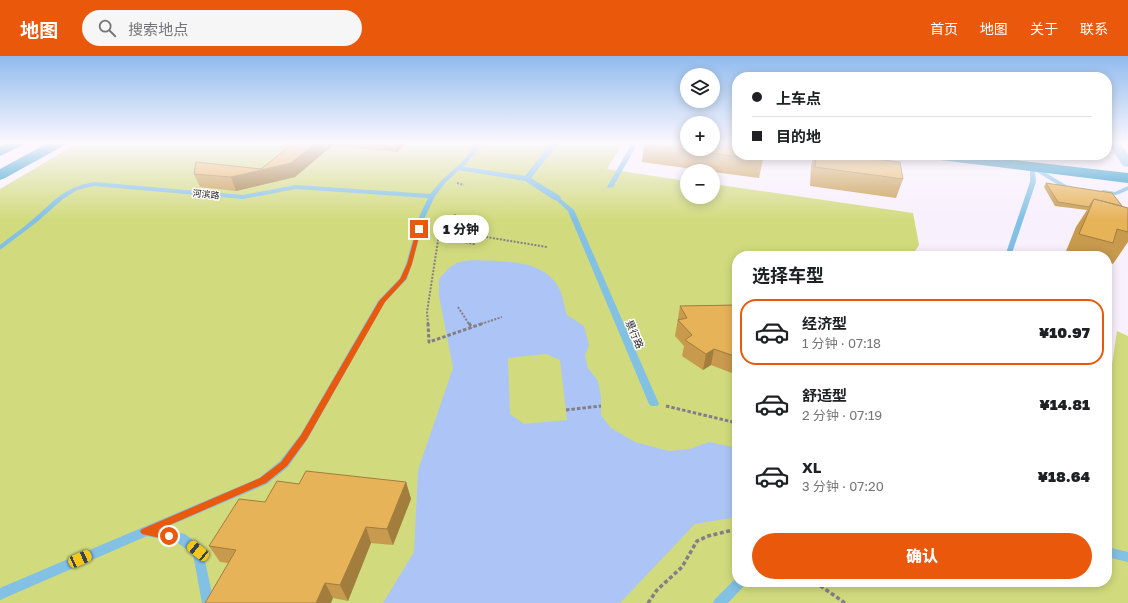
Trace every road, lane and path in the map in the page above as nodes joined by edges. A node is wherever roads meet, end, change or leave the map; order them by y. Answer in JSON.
{"nodes":[{"id":1,"x":458,"y":168,"type":"edge"},
{"id":2,"x":12,"y":169,"type":"edge"},
{"id":3,"x":461,"y":169,"type":"edge"},
{"id":4,"x":535,"y":169,"type":"edge"},
{"id":5,"x":620,"y":169,"type":"edge"},
{"id":6,"x":1032,"y":169,"type":"edge"},
{"id":7,"x":1035,"y":169,"type":"edge"},
{"id":8,"x":1045,"y":169,"type":"edge"},
{"id":9,"x":0,"y":175,"type":"edge"},
{"id":10,"x":1128,"y":178,"type":"edge"},
{"id":11,"x":527,"y":179,"type":"junction"},
{"id":12,"x":610,"y":187,"type":"dead end"},
{"id":13,"x":1128,"y":188,"type":"edge"},
{"id":14,"x":1079,"y":189,"type":"edge"},
{"id":15,"x":1094,"y":191,"type":"edge"},
{"id":16,"x":432,"y":196,"type":"junction"},
{"id":17,"x":557,"y":198,"type":"joint"},
{"id":18,"x":456,"y":215,"type":"dead end"},
{"id":19,"x":452,"y":240,"type":"dead end"},
{"id":20,"x":547,"y":247,"type":"dead end"},
{"id":21,"x":0,"y":248,"type":"edge"},
{"id":22,"x":1010,"y":251,"type":"edge"},
{"id":23,"x":458,"y":307,"type":"dead end"},
{"id":24,"x":502,"y":317,"type":"dead end"},
{"id":25,"x":472,"y":328,"type":"junction"},
{"id":26,"x":654,"y":404,"type":"joint"},
{"id":27,"x":601,"y":406,"type":"dead end"},
{"id":28,"x":566,"y":410,"type":"dead end"},
{"id":29,"x":732,"y":422,"type":"edge"},
{"id":30,"x":732,"y":530,"type":"edge"},
{"id":31,"x":145,"y":531,"type":"junction"},
{"id":32,"x":1112,"y":553,"type":"edge"},
{"id":33,"x":1128,"y":557,"type":"edge"},
{"id":34,"x":735,"y":587,"type":"edge"},
{"id":35,"x":822,"y":587,"type":"edge"},
{"id":36,"x":0,"y":594,"type":"edge"},
{"id":37,"x":208,"y":603,"type":"edge"},
{"id":38,"x":648,"y":603,"type":"edge"},
{"id":39,"x":719,"y":603,"type":"edge"},
{"id":40,"x":845,"y":603,"type":"edge"}],
"edges":[{"from":1,"to":16,"type":"lane"},
{"from":2,"to":9,"type":"main road"},
{"from":3,"to":11,"type":"street"},
{"from":4,"to":11,"type":"street"},
{"from":5,"to":12,"type":"lane"},
{"from":6,"to":22,"type":"lane"},
{"from":7,"to":14,"type":"lane"},
{"from":8,"to":10,"type":"main road"},
{"from":11,"to":17,"type":"street"},
{"from":13,"to":15,"type":"lane"},
{"from":16,"to":21,"type":"lane","name":"河滨路"},
{"from":16,"to":31,"type":"lane"},
{"from":17,"to":26,"type":"lane","name":"景行路"},
{"from":18,"to":25,"type":"path"},
{"from":19,"to":20,"type":"path"},
{"from":23,"to":25,"type":"path"},
{"from":24,"to":25,"type":"path"},
{"from":26,"to":29,"type":"path"},
{"from":27,"to":28,"type":"path"},
{"from":30,"to":38,"type":"path"},
{"from":31,"to":36,"type":"lane"},
{"from":31,"to":37,"type":"lane"},
{"from":32,"to":33,"type":"lane"},
{"from":34,"to":39,"type":"lane"},
{"from":35,"to":40,"type":"path"}]}
